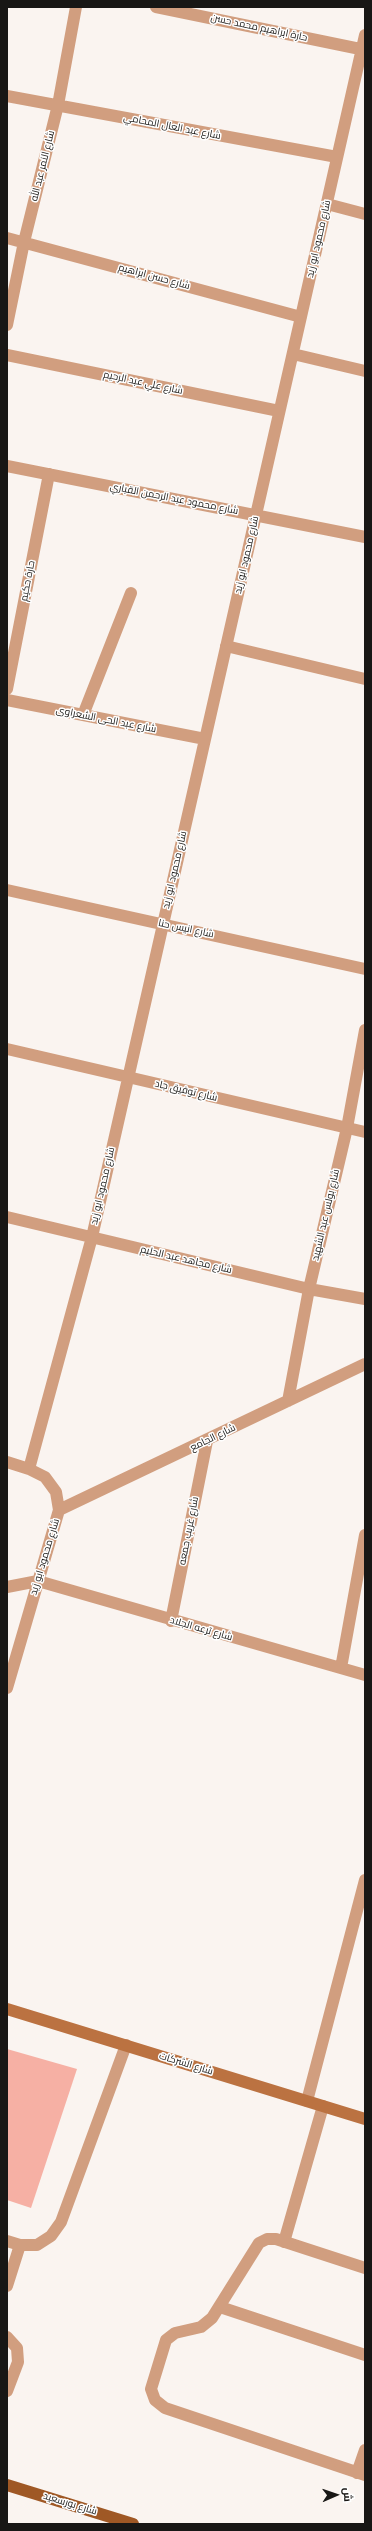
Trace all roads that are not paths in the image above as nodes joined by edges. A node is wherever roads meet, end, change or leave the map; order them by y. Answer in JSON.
{"nodes":[{"id":1,"x":76,"y":7,"type":"edge"},
{"id":2,"x":156,"y":7,"type":"edge"},
{"id":3,"x":365,"y":35,"type":"edge"},
{"id":4,"x":363,"y":50,"type":"edge"},
{"id":5,"x":7,"y":96,"type":"edge"},
{"id":6,"x":58,"y":106,"type":"junction"},
{"id":7,"x":337,"y":157,"type":"junction"},
{"id":8,"x":327,"y":204,"type":"junction"},
{"id":9,"x":365,"y":214,"type":"edge"},
{"id":10,"x":7,"y":238,"type":"edge"},
{"id":11,"x":24,"y":242,"type":"junction"},
{"id":12,"x":301,"y":317,"type":"junction"},
{"id":13,"x":7,"y":325,"type":"edge"},
{"id":14,"x":293,"y":354,"type":"junction"},
{"id":15,"x":7,"y":355,"type":"edge"},
{"id":16,"x":365,"y":371,"type":"edge"},
{"id":17,"x":280,"y":411,"type":"junction"},
{"id":18,"x":7,"y":466,"type":"edge"},
{"id":19,"x":48,"y":474,"type":"junction"},
{"id":20,"x":256,"y":515,"type":"junction"},
{"id":21,"x":365,"y":537,"type":"edge"},
{"id":22,"x":131,"y":593,"type":"dead end"},
{"id":23,"x":226,"y":646,"type":"junction"},
{"id":24,"x":365,"y":679,"type":"edge"},
{"id":25,"x":7,"y":689,"type":"edge"},
{"id":26,"x":7,"y":700,"type":"edge"},
{"id":27,"x":83,"y":715,"type":"junction"},
{"id":28,"x":205,"y":739,"type":"junction"},
{"id":29,"x":7,"y":890,"type":"edge"},
{"id":30,"x":163,"y":924,"type":"junction"},
{"id":31,"x":365,"y":969,"type":"edge"},
{"id":32,"x":365,"y":1030,"type":"edge"},
{"id":33,"x":7,"y":1049,"type":"edge"},
{"id":34,"x":128,"y":1077,"type":"junction"},
{"id":35,"x":347,"y":1128,"type":"junction"},
{"id":36,"x":365,"y":1132,"type":"edge"},
{"id":37,"x":7,"y":1217,"type":"edge"},
{"id":38,"x":92,"y":1237,"type":"junction"},
{"id":39,"x":309,"y":1289,"type":"junction"},
{"id":40,"x":365,"y":1299,"type":"edge"},
{"id":41,"x":365,"y":1364,"type":"edge"},
{"id":42,"x":288,"y":1401,"type":"junction"},
{"id":43,"x":207,"y":1441,"type":"junction"},
{"id":44,"x":7,"y":1462,"type":"edge"},
{"id":45,"x":29,"y":1469,"type":"junction"},
{"id":46,"x":60,"y":1510,"type":"junction"},
{"id":47,"x":365,"y":1535,"type":"edge"},
{"id":48,"x":38,"y":1581,"type":"junction"},
{"id":49,"x":7,"y":1587,"type":"edge"},
{"id":50,"x":171,"y":1621,"type":"junction"},
{"id":51,"x":341,"y":1668,"type":"junction"},
{"id":52,"x":365,"y":1675,"type":"edge"},
{"id":53,"x":7,"y":1688,"type":"edge"},
{"id":54,"x":365,"y":1880,"type":"edge"},
{"id":55,"x":7,"y":2009,"type":"edge"},
{"id":56,"x":126,"y":2045,"type":"junction"},
{"id":57,"x":307,"y":2101,"type":"junction"},
{"id":58,"x":323,"y":2106,"type":"junction"},
{"id":59,"x":365,"y":2119,"type":"edge"},
{"id":60,"x":7,"y":2241,"type":"edge"},
{"id":61,"x":284,"y":2242,"type":"junction"},
{"id":62,"x":20,"y":2245,"type":"junction"},
{"id":63,"x":365,"y":2268,"type":"edge"},
{"id":64,"x":7,"y":2286,"type":"edge"},
{"id":65,"x":220,"y":2307,"type":"junction"},
{"id":66,"x":7,"y":2337,"type":"edge"},
{"id":67,"x":365,"y":2355,"type":"edge"},
{"id":68,"x":7,"y":2391,"type":"edge"},
{"id":69,"x":365,"y":2450,"type":"edge"},
{"id":70,"x":361,"y":2474,"type":"edge"},
{"id":71,"x":7,"y":2485,"type":"edge"},
{"id":72,"x":133,"y":2524,"type":"edge"}],
"edges":[{"from":1,"to":6,"type":"street","name":"شارع النمر عبد الله"},
{"from":2,"to":4,"type":"street","name":"حارة ابراهيم محمد حسن"},
{"from":3,"to":4,"type":"street","name":"شارع محمود ابو زيد"},
{"from":4,"to":7,"type":"street","name":"شارع محمود ابو زيد"},
{"from":5,"to":6,"type":"street","name":"شارع عبد العال المحامي"},
{"from":6,"to":7,"type":"street","name":"شارع عبد العال المحامي"},
{"from":6,"to":11,"type":"street","name":"شارع النمر عبد الله"},
{"from":7,"to":8,"type":"street","name":"شارع محمود ابو زيد"},
{"from":8,"to":9,"type":"street"},
{"from":8,"to":12,"type":"street","name":"شارع محمود ابو زيد"},
{"from":10,"to":11,"type":"street","name":"شارع حسن ابراهيم"},
{"from":11,"to":12,"type":"street","name":"شارع حسن ابراهيم"},
{"from":11,"to":13,"type":"street","name":"شارع النمر عبد الله"},
{"from":12,"to":14,"type":"street","name":"شارع محمود ابو زيد"},
{"from":14,"to":16,"type":"street"},
{"from":14,"to":17,"type":"street","name":"شارع محمود ابو زيد"},
{"from":15,"to":17,"type":"street","name":"شارع علي عبد الرحيم"},
{"from":17,"to":20,"type":"street","name":"شارع محمود ابو زيد"},
{"from":18,"to":19,"type":"street","name":"شارع محمود عبد الرحمن القباري"},
{"from":19,"to":20,"type":"street","name":"شارع محمود عبد الرحمن القباري"},
{"from":19,"to":25,"type":"street","name":"حارة حكيم"},
{"from":20,"to":21,"type":"street","name":"شارع محمود عبد الرحمن القباري"},
{"from":20,"to":23,"type":"street","name":"شارع محمود ابو زيد"},
{"from":22,"to":27,"type":"street"},
{"from":23,"to":24,"type":"street"},
{"from":23,"to":28,"type":"street","name":"شارع محمود ابو زيد"},
{"from":26,"to":27,"type":"street","name":"شارع عبد الحى الشعراوى"},
{"from":27,"to":28,"type":"street","name":"شارع عبد الحى الشعراوى"},
{"from":28,"to":30,"type":"street","name":"شارع محمود ابو زيد"},
{"from":29,"to":30,"type":"street","name":"شارع انيس حنا"},
{"from":30,"to":31,"type":"street","name":"شارع انيس حنا"},
{"from":30,"to":34,"type":"street","name":"شارع محمود ابو زيد"},
{"from":32,"to":35,"type":"street","name":"شارع بولس عبد الشهيد"},
{"from":33,"to":34,"type":"street","name":"شارع توفيق جاد"},
{"from":34,"to":35,"type":"street","name":"شارع توفيق جاد"},
{"from":34,"to":38,"type":"street","name":"شارع محمود ابو زيد"},
{"from":35,"to":36,"type":"street","name":"شارع توفيق جاد"},
{"from":35,"to":39,"type":"street","name":"شارع بولس عبد الشهيد"},
{"from":37,"to":38,"type":"street","name":"شارع مجاهد عبد الحليم"},
{"from":38,"to":39,"type":"street","name":"شارع مجاهد عبد الحليم"},
{"from":38,"to":45,"type":"street","name":"شارع محمود ابو زيد"},
{"from":39,"to":40,"type":"street","name":"شارع مجاهد عبد الحليم"},
{"from":39,"to":42,"type":"street","name":"شارع بولس عبد الشهيد"},
{"from":41,"to":42,"type":"street","name":"شارع الجامع"},
{"from":42,"to":43,"type":"street","name":"شارع الجامع"},
{"from":43,"to":46,"type":"street","name":"شارع الجامع"},
{"from":43,"to":50,"type":"street","name":"شارع غريب جمعه"},
{"from":44,"to":45,"type":"street"},
{"from":45,"to":46,"type":"street","name":"شارع محمود ابو زيد"},
{"from":46,"to":48,"type":"street","name":"شارع محمود ابو زيد"},
{"from":47,"to":51,"type":"street"},
{"from":48,"to":49,"type":"street"},
{"from":48,"to":50,"type":"street","name":"شارع ترعه الجلاد"},
{"from":48,"to":53,"type":"street","name":"شارع محمود ابو زيد"},
{"from":50,"to":51,"type":"street","name":"شارع ترعه الجلاد"},
{"from":51,"to":52,"type":"street","name":"شارع ترعه الجلاد"},
{"from":54,"to":57,"type":"street"},
{"from":55,"to":56,"type":"main road","name":"شارع الشركات"},
{"from":56,"to":57,"type":"main road","name":"شارع الشركات"},
{"from":56,"to":62,"type":"street"},
{"from":57,"to":58,"type":"main road","name":"شارع الشركات"},
{"from":58,"to":59,"type":"main road","name":"شارع الشركات"},
{"from":58,"to":61,"type":"street"},
{"from":60,"to":62,"type":"street"},
{"from":61,"to":63,"type":"street"},
{"from":61,"to":65,"type":"street"},
{"from":62,"to":64,"type":"street"},
{"from":65,"to":67,"type":"street"},
{"from":65,"to":70,"type":"street"},
{"from":66,"to":68,"type":"street"},
{"from":69,"to":70,"type":"street"},
{"from":71,"to":72,"type":"main road","name":"شارع بورسعيد"}]}
